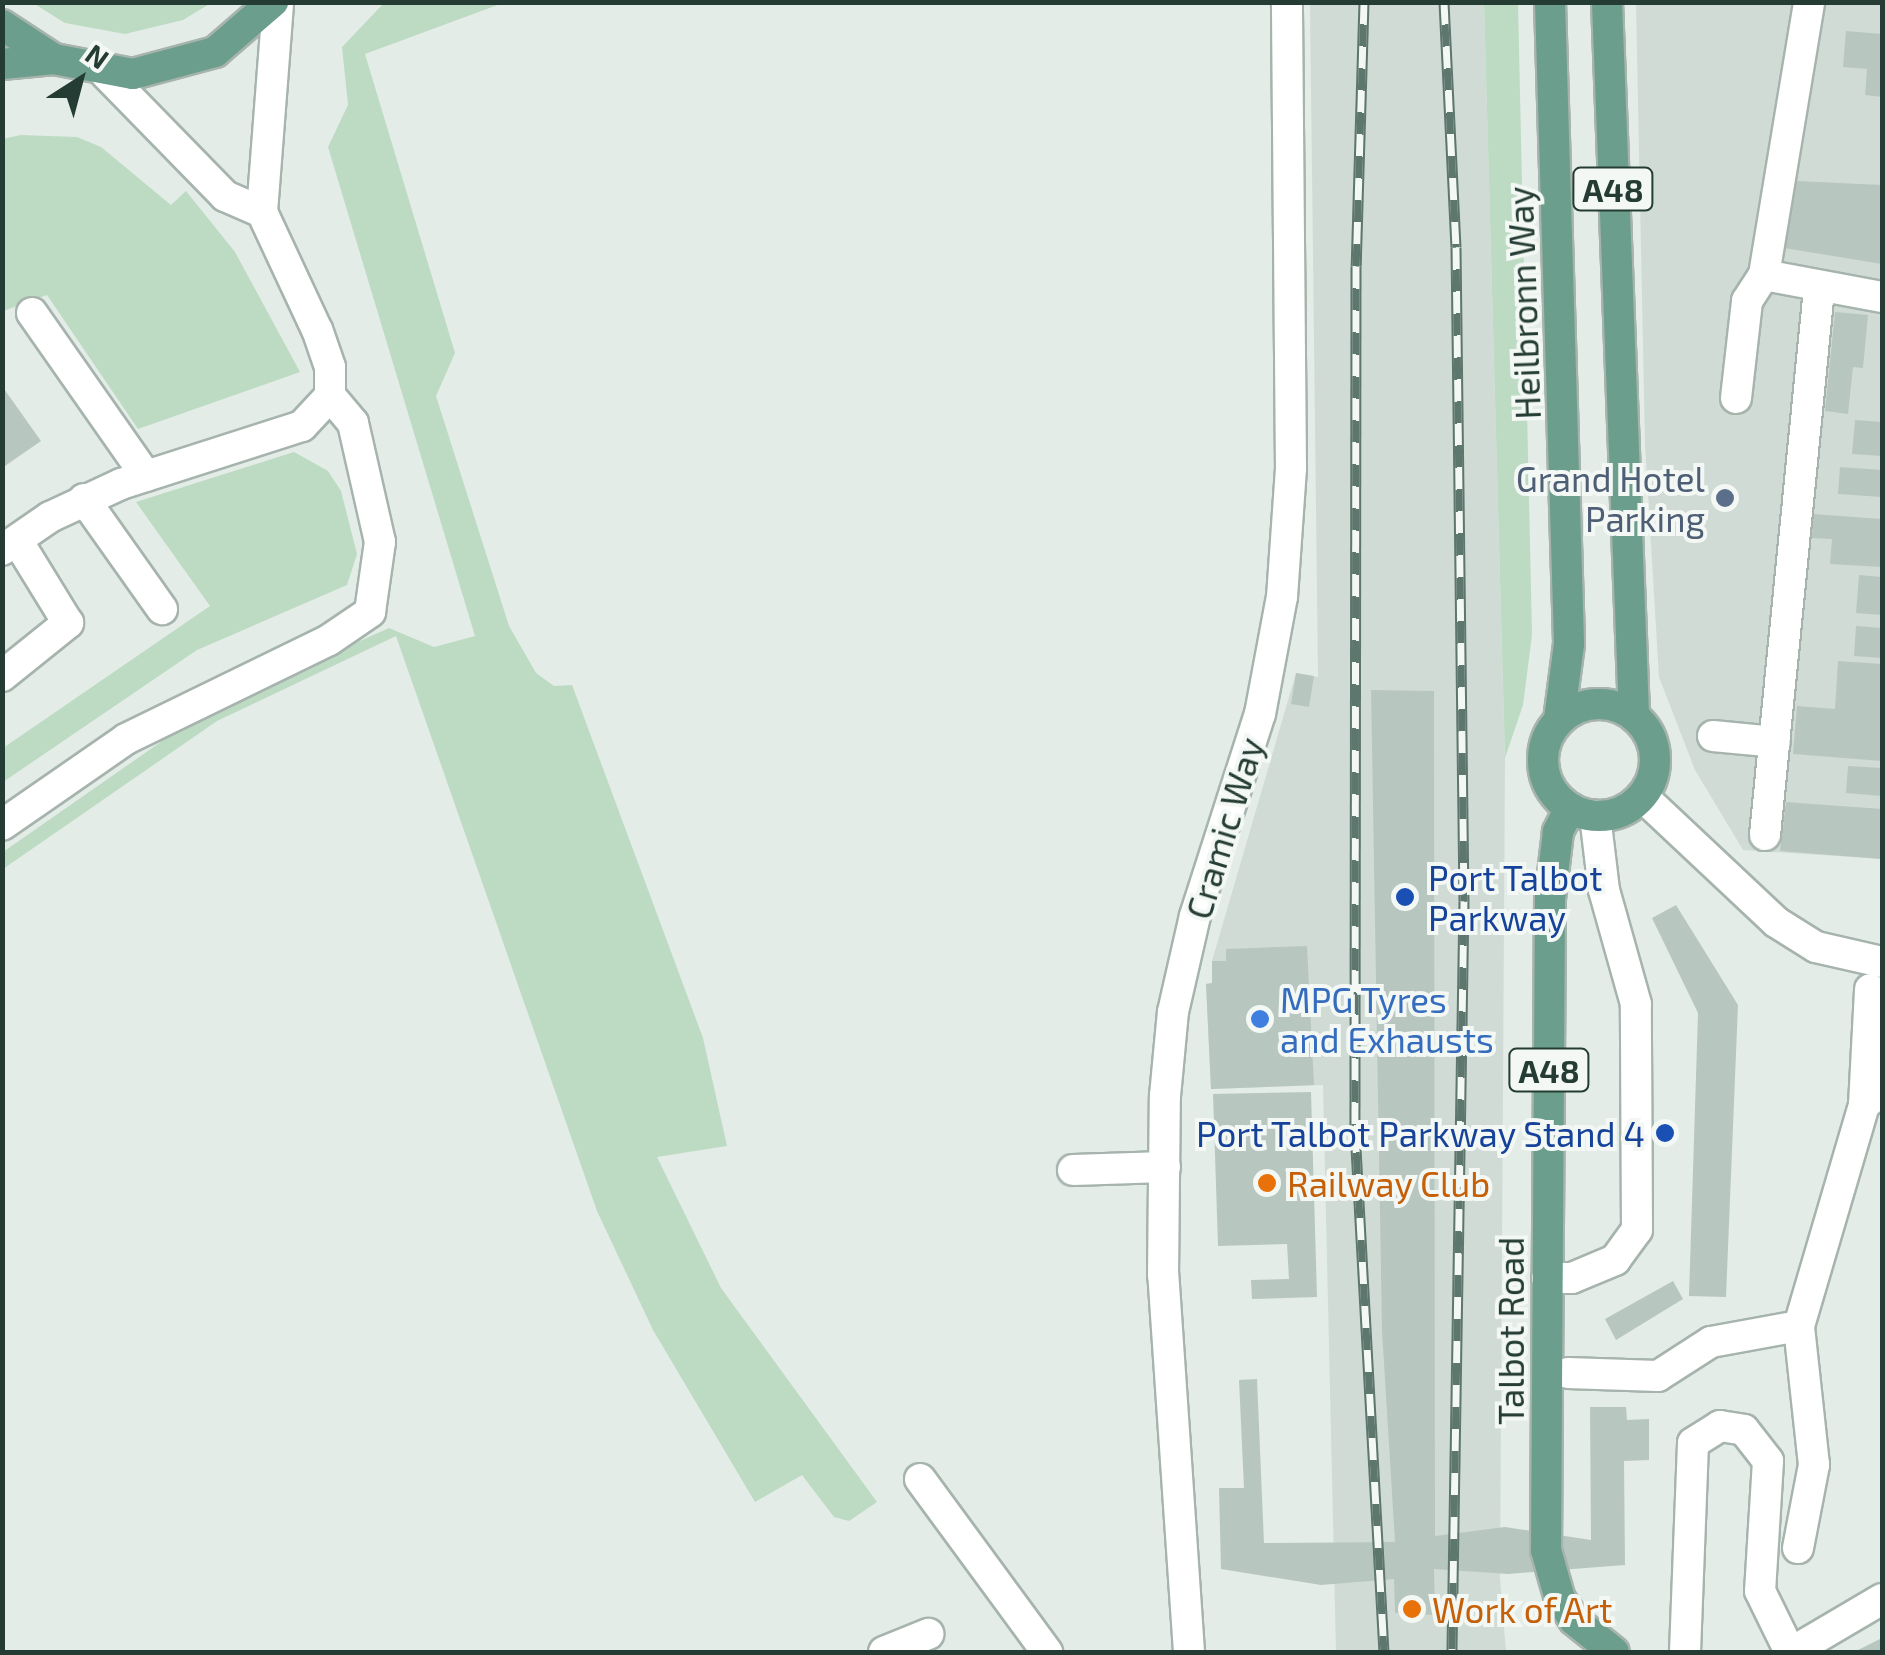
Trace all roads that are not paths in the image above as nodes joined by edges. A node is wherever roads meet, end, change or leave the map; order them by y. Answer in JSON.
{"nodes":[{"id":1,"x":276,"y":2,"type":"edge"},
{"id":2,"x":1287,"y":2,"type":"edge"},
{"id":3,"x":1550,"y":2,"type":"edge"},
{"id":4,"x":1607,"y":2,"type":"edge"},
{"id":5,"x":1809,"y":2,"type":"edge"},
{"id":6,"x":2,"y":25,"type":"edge"},
{"id":7,"x":54,"y":59,"type":"junction"},
{"id":8,"x":2,"y":64,"type":"edge"},
{"id":9,"x":105,"y":73,"type":"junction"},
{"id":10,"x":262,"y":212,"type":"junction"},
{"id":11,"x":1764,"y":275,"type":"junction"},
{"id":12,"x":1819,"y":289,"type":"junction"},
{"id":13,"x":1882,"y":298,"type":"edge"},
{"id":14,"x":32,"y":313,"type":"dead end"},
{"id":15,"x":330,"y":396,"type":"junction"},
{"id":16,"x":1736,"y":398,"type":"dead end"},
{"id":17,"x":146,"y":476,"type":"junction"},
{"id":18,"x":84,"y":499,"type":"junction"},
{"id":19,"x":10,"y":545,"type":"edge"},
{"id":20,"x":162,"y":609,"type":"dead end"},
{"id":21,"x":2,"y":676,"type":"edge"},
{"id":22,"x":1634,"y":716,"type":"junction"},
{"id":23,"x":1559,"y":720,"type":"junction"},
{"id":24,"x":1713,"y":736,"type":"dead end"},
{"id":25,"x":1775,"y":742,"type":"junction"},
{"id":26,"x":1642,"y":796,"type":"junction"},
{"id":27,"x":1583,"y":812,"type":"junction"},
{"id":28,"x":2,"y":825,"type":"edge"},
{"id":29,"x":1766,"y":835,"type":"dead end"},
{"id":30,"x":1876,"y":976,"type":"edge"},
{"id":31,"x":1874,"y":1097,"type":"edge"},
{"id":32,"x":1164,"y":1167,"type":"junction"},
{"id":33,"x":1073,"y":1170,"type":"dead end"},
{"id":34,"x":1548,"y":1278,"type":"junction"},
{"id":35,"x":1800,"y":1326,"type":"junction"},
{"id":36,"x":1568,"y":1373,"type":"dead end"},
{"id":37,"x":920,"y":1479,"type":"dead end"},
{"id":38,"x":1798,"y":1548,"type":"dead end"},
{"id":39,"x":1882,"y":1599,"type":"edge"},
{"id":40,"x":928,"y":1634,"type":"dead end"},
{"id":41,"x":1607,"y":1651,"type":"edge"},
{"id":42,"x":884,"y":1652,"type":"edge"},
{"id":43,"x":1047,"y":1652,"type":"edge"},
{"id":44,"x":1189,"y":1652,"type":"edge"},
{"id":45,"x":1685,"y":1652,"type":"edge"},
{"id":46,"x":1791,"y":1652,"type":"edge"}],
"edges":[{"from":1,"to":9,"type":"main road"},
{"from":1,"to":10,"type":"street"},
{"from":2,"to":32,"type":"street","name":"Cramic Way"},
{"from":3,"to":23,"type":"main road","name":"Heilbronn Way","number":"A48"},
{"from":4,"to":22,"type":"main road","number":"A48"},
{"from":5,"to":11,"type":"street"},
{"from":6,"to":7,"type":"main road"},
{"from":7,"to":8,"type":"main road"},
{"from":7,"to":9,"type":"main road"},
{"from":9,"to":10,"type":"street"},
{"from":10,"to":15,"type":"street"},
{"from":11,"to":12,"type":"street"},
{"from":11,"to":16,"type":"street"},
{"from":12,"to":13,"type":"street"},
{"from":12,"to":25,"type":"street"},
{"from":14,"to":17,"type":"street"},
{"from":15,"to":17,"type":"street"},
{"from":15,"to":28,"type":"street"},
{"from":17,"to":18,"type":"street"},
{"from":18,"to":19,"type":"street"},
{"from":18,"to":20,"type":"street"},
{"from":19,"to":21,"type":"street"},
{"from":22,"to":23,"type":"main road"},
{"from":22,"to":26,"type":"main road"},
{"from":23,"to":27,"type":"main road"},
{"from":24,"to":25,"type":"street"},
{"from":25,"to":29,"type":"street"},
{"from":26,"to":27,"type":"main road"},
{"from":26,"to":30,"type":"street"},
{"from":27,"to":34,"type":"main road","name":"Talbot Road","number":"A48"},
{"from":27,"to":34,"type":"street"},
{"from":30,"to":31,"type":"street"},
{"from":31,"to":35,"type":"street"},
{"from":32,"to":33,"type":"street"},
{"from":32,"to":44,"type":"street","name":"Cramic Way"},
{"from":34,"to":41,"type":"main road","name":"Talbot Road","number":"A48"},
{"from":35,"to":36,"type":"street"},
{"from":35,"to":38,"type":"street"},
{"from":37,"to":43,"type":"street"},
{"from":39,"to":46,"type":"street"},
{"from":40,"to":42,"type":"street"},
{"from":45,"to":46,"type":"street"}]}
